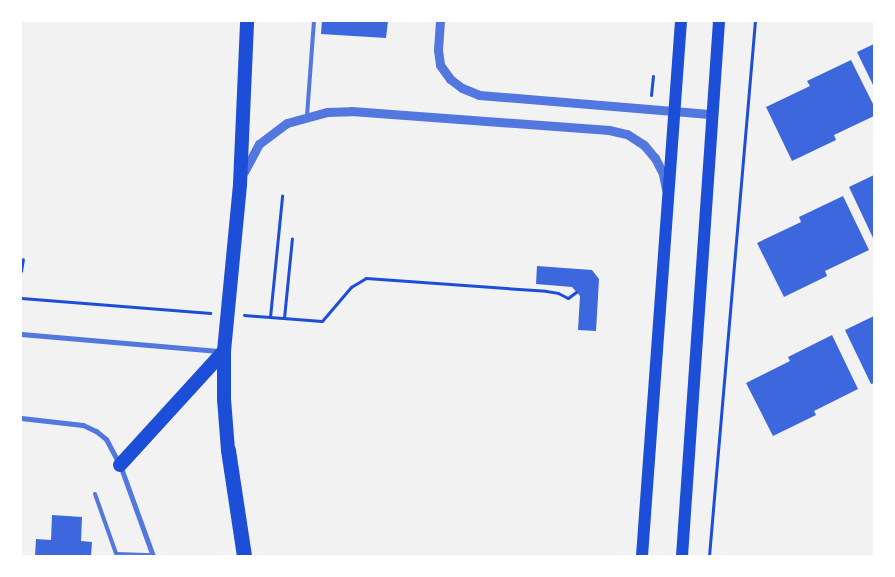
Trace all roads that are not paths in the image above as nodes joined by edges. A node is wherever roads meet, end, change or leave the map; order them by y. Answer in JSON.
{"nodes":[{"id":1,"x":247,"y":21,"type":"edge"},
{"id":2,"x":314,"y":21,"type":"edge"},
{"id":3,"x":440,"y":21,"type":"edge"},
{"id":4,"x":681,"y":21,"type":"edge"},
{"id":5,"x":719,"y":21,"type":"edge"},
{"id":6,"x":674,"y":111,"type":"junction"},
{"id":7,"x":712,"y":114,"type":"junction"},
{"id":8,"x":307,"y":116,"type":"junction"},
{"id":9,"x":240,"y":184,"type":"junction"},
{"id":10,"x":668,"y":200,"type":"junction"},
{"id":11,"x":21,"y":334,"type":"edge"},
{"id":12,"x":224,"y":352,"type":"junction"},
{"id":13,"x":21,"y":418,"type":"edge"},
{"id":14,"x":228,"y":450,"type":"joint"},
{"id":15,"x":120,"y":465,"type":"junction"},
{"id":16,"x":96,"y":494,"type":"dead end"},
{"id":17,"x":117,"y":555,"type":"edge"},
{"id":18,"x":153,"y":555,"type":"edge"},
{"id":19,"x":244,"y":556,"type":"edge"},
{"id":20,"x":642,"y":556,"type":"edge"},
{"id":21,"x":682,"y":556,"type":"edge"}],
"edges":[{"from":1,"to":9,"type":"highway"},
{"from":2,"to":8,"type":"lane"},
{"from":3,"to":6,"type":"street"},
{"from":4,"to":6,"type":"main road"},
{"from":5,"to":7,"type":"main road"},
{"from":6,"to":7,"type":"street"},
{"from":6,"to":10,"type":"main road"},
{"from":7,"to":21,"type":"main road"},
{"from":8,"to":9,"type":"street"},
{"from":8,"to":10,"type":"street"},
{"from":9,"to":12,"type":"highway"},
{"from":10,"to":20,"type":"main road"},
{"from":11,"to":12,"type":"street"},
{"from":12,"to":14,"type":"highway"},
{"from":12,"to":15,"type":"highway"},
{"from":13,"to":15,"type":"street"},
{"from":14,"to":19,"type":"highway"},
{"from":15,"to":18,"type":"street"},
{"from":16,"to":17,"type":"lane"},
{"from":17,"to":18,"type":"lane"}]}
